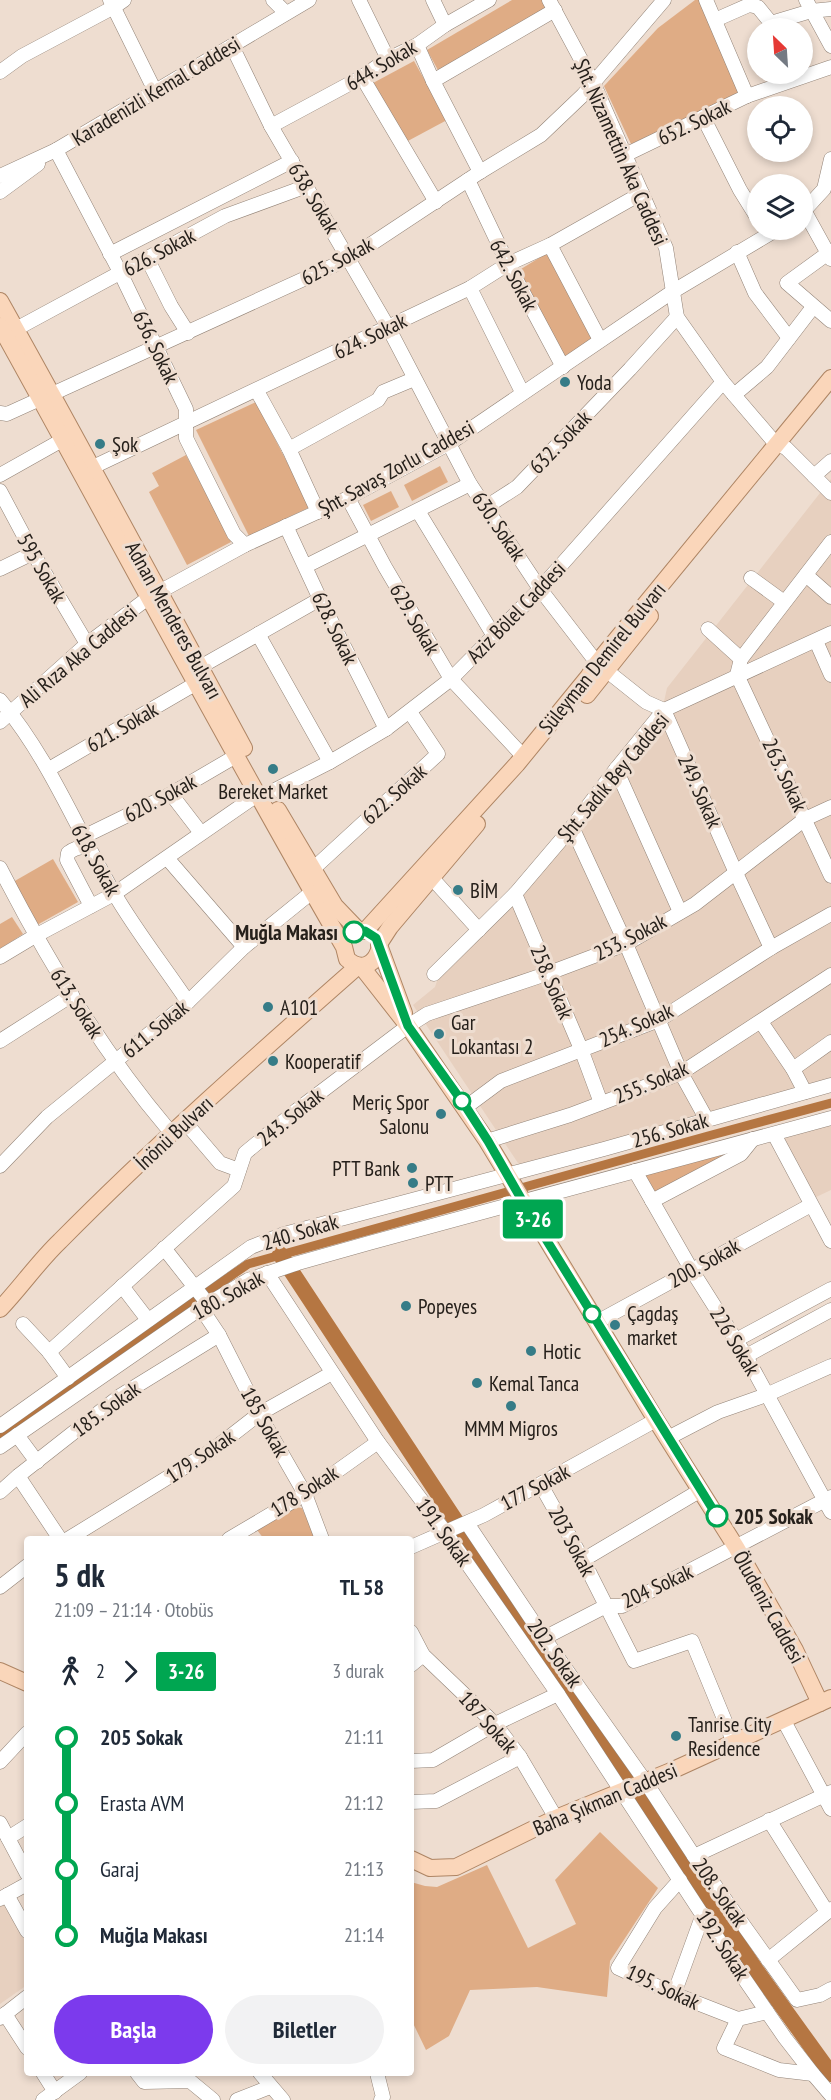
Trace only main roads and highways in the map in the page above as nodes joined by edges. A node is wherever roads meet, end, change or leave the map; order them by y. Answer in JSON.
{"nodes":[{"id":1,"x":0,"y":301,"type":"edge"},
{"id":2,"x":8,"y":328,"type":"edge"},
{"id":3,"x":831,"y":378,"type":"edge"},
{"id":4,"x":831,"y":395,"type":"edge"},
{"id":5,"x":46,"y":396,"type":"junction"},
{"id":6,"x":781,"y":446,"type":"junction"},
{"id":7,"x":153,"y":595,"type":"junction"},
{"id":8,"x":602,"y":667,"type":"junction"},
{"id":9,"x":263,"y":794,"type":"junction"},
{"id":10,"x":362,"y":931,"type":"junction"},
{"id":11,"x":379,"y":947,"type":"junction"},
{"id":12,"x":344,"y":950,"type":"junction"},
{"id":13,"x":359,"y":966,"type":"junction"},
{"id":14,"x":408,"y":1026,"type":"junction"},
{"id":15,"x":140,"y":1159,"type":"junction"},
{"id":16,"x":0,"y":1292,"type":"edge"},
{"id":17,"x":0,"y":1309,"type":"edge"},
{"id":18,"x":0,"y":1671,"type":"edge"},
{"id":19,"x":24,"y":1682,"type":"edge"},
{"id":20,"x":825,"y":1700,"type":"edge"},
{"id":21,"x":414,"y":1860,"type":"edge"}],
"edges":[{"from":1,"to":2,"type":"main road","name":"Adnan Menderes Bulvarı"},
{"from":2,"to":5,"type":"main road","name":"Adnan Menderes Bulvarı"},
{"from":3,"to":6,"type":"main road","name":"Süleyman Demirel Bulvarı"},
{"from":4,"to":6,"type":"main road","name":"Süleyman Demirel Bulvarı"},
{"from":5,"to":7,"type":"main road","name":"Adnan Menderes Bulvarı"},
{"from":5,"to":7,"type":"main road","name":"Adnan Menderes Bulvarı"},
{"from":6,"to":8,"type":"main road","name":"Süleyman Demirel Bulvarı"},
{"from":7,"to":9,"type":"main road","name":"Adnan Menderes Bulvarı"},
{"from":7,"to":9,"type":"main road","name":"Adnan Menderes Bulvarı"},
{"from":8,"to":10,"type":"main road","name":"Süleyman Demirel Bulvarı"},
{"from":8,"to":11,"type":"main road","name":"Süleyman Demirel Bulvarı"},
{"from":9,"to":10,"type":"main road","name":"Adnan Menderes Bulvarı"},
{"from":9,"to":12,"type":"main road","name":"Adnan Menderes Bulvarı"},
{"from":10,"to":11,"type":"main road","name":"Adnan Menderes Bulvarı"},
{"from":10,"to":12,"type":"main road"},
{"from":11,"to":13,"type":"main road"},
{"from":11,"to":14,"type":"main road","name":"Adnan Menderes Bulvarı"},
{"from":12,"to":13,"type":"main road","name":"Adnan Menderes Bulvarı"},
{"from":12,"to":15,"type":"main road","name":"İnönü Bulvarı"},
{"from":13,"to":14,"type":"main road","name":"Adnan Menderes Bulvarı"},
{"from":13,"to":15,"type":"main road","name":"İnönü Bulvarı"},
{"from":14,"to":20,"type":"main road","name":"Öludeniz Caddesi"},
{"from":15,"to":16,"type":"main road","name":"İnönü Bulvarı"},
{"from":15,"to":17,"type":"main road","name":"İnönü Bulvarı"},
{"from":18,"to":19,"type":"main road"},
{"from":20,"to":21,"type":"main road","name":"Baha Şıkman Caddesi"}]}
